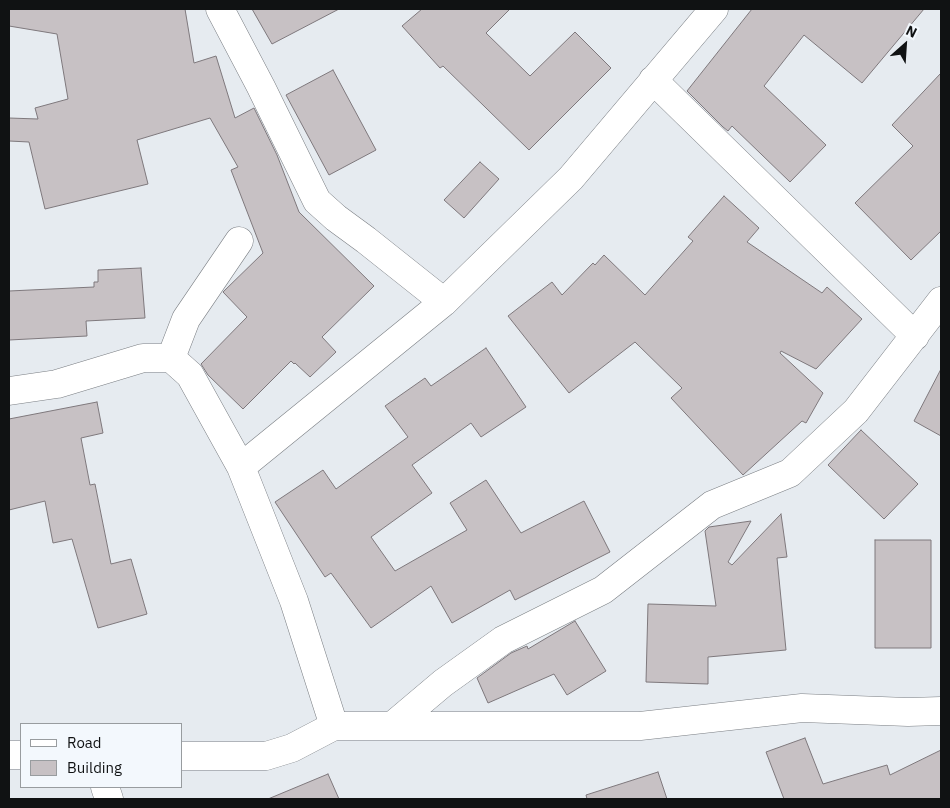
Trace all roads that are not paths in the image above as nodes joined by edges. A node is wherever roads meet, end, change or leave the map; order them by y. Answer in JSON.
{"nodes":[{"id":1,"x":220,"y":9,"type":"edge"},
{"id":2,"x":705,"y":12,"type":"edge"},
{"id":3,"x":653,"y":80,"type":"junction"},
{"id":4,"x":239,"y":241,"type":"dead end"},
{"id":5,"x":941,"y":301,"type":"edge"},
{"id":6,"x":444,"y":302,"type":"junction"},
{"id":7,"x":915,"y":336,"type":"junction"},
{"id":8,"x":171,"y":358,"type":"junction"},
{"id":9,"x":9,"y":391,"type":"edge"},
{"id":10,"x":240,"y":467,"type":"junction"},
{"id":11,"x":941,"y":711,"type":"edge"},
{"id":12,"x":334,"y":726,"type":"junction"},
{"id":13,"x":392,"y":726,"type":"junction"},
{"id":14,"x":182,"y":756,"type":"edge"}],
"edges":[{"from":1,"to":6,"type":"street"},
{"from":2,"to":3,"type":"street"},
{"from":3,"to":6,"type":"street"},
{"from":3,"to":7,"type":"street"},
{"from":4,"to":8,"type":"street"},
{"from":5,"to":7,"type":"street"},
{"from":6,"to":10,"type":"street"},
{"from":7,"to":13,"type":"street"},
{"from":8,"to":9,"type":"street"},
{"from":8,"to":10,"type":"street"},
{"from":10,"to":12,"type":"street"},
{"from":11,"to":13,"type":"street"},
{"from":12,"to":13,"type":"street"},
{"from":12,"to":14,"type":"street"}]}
